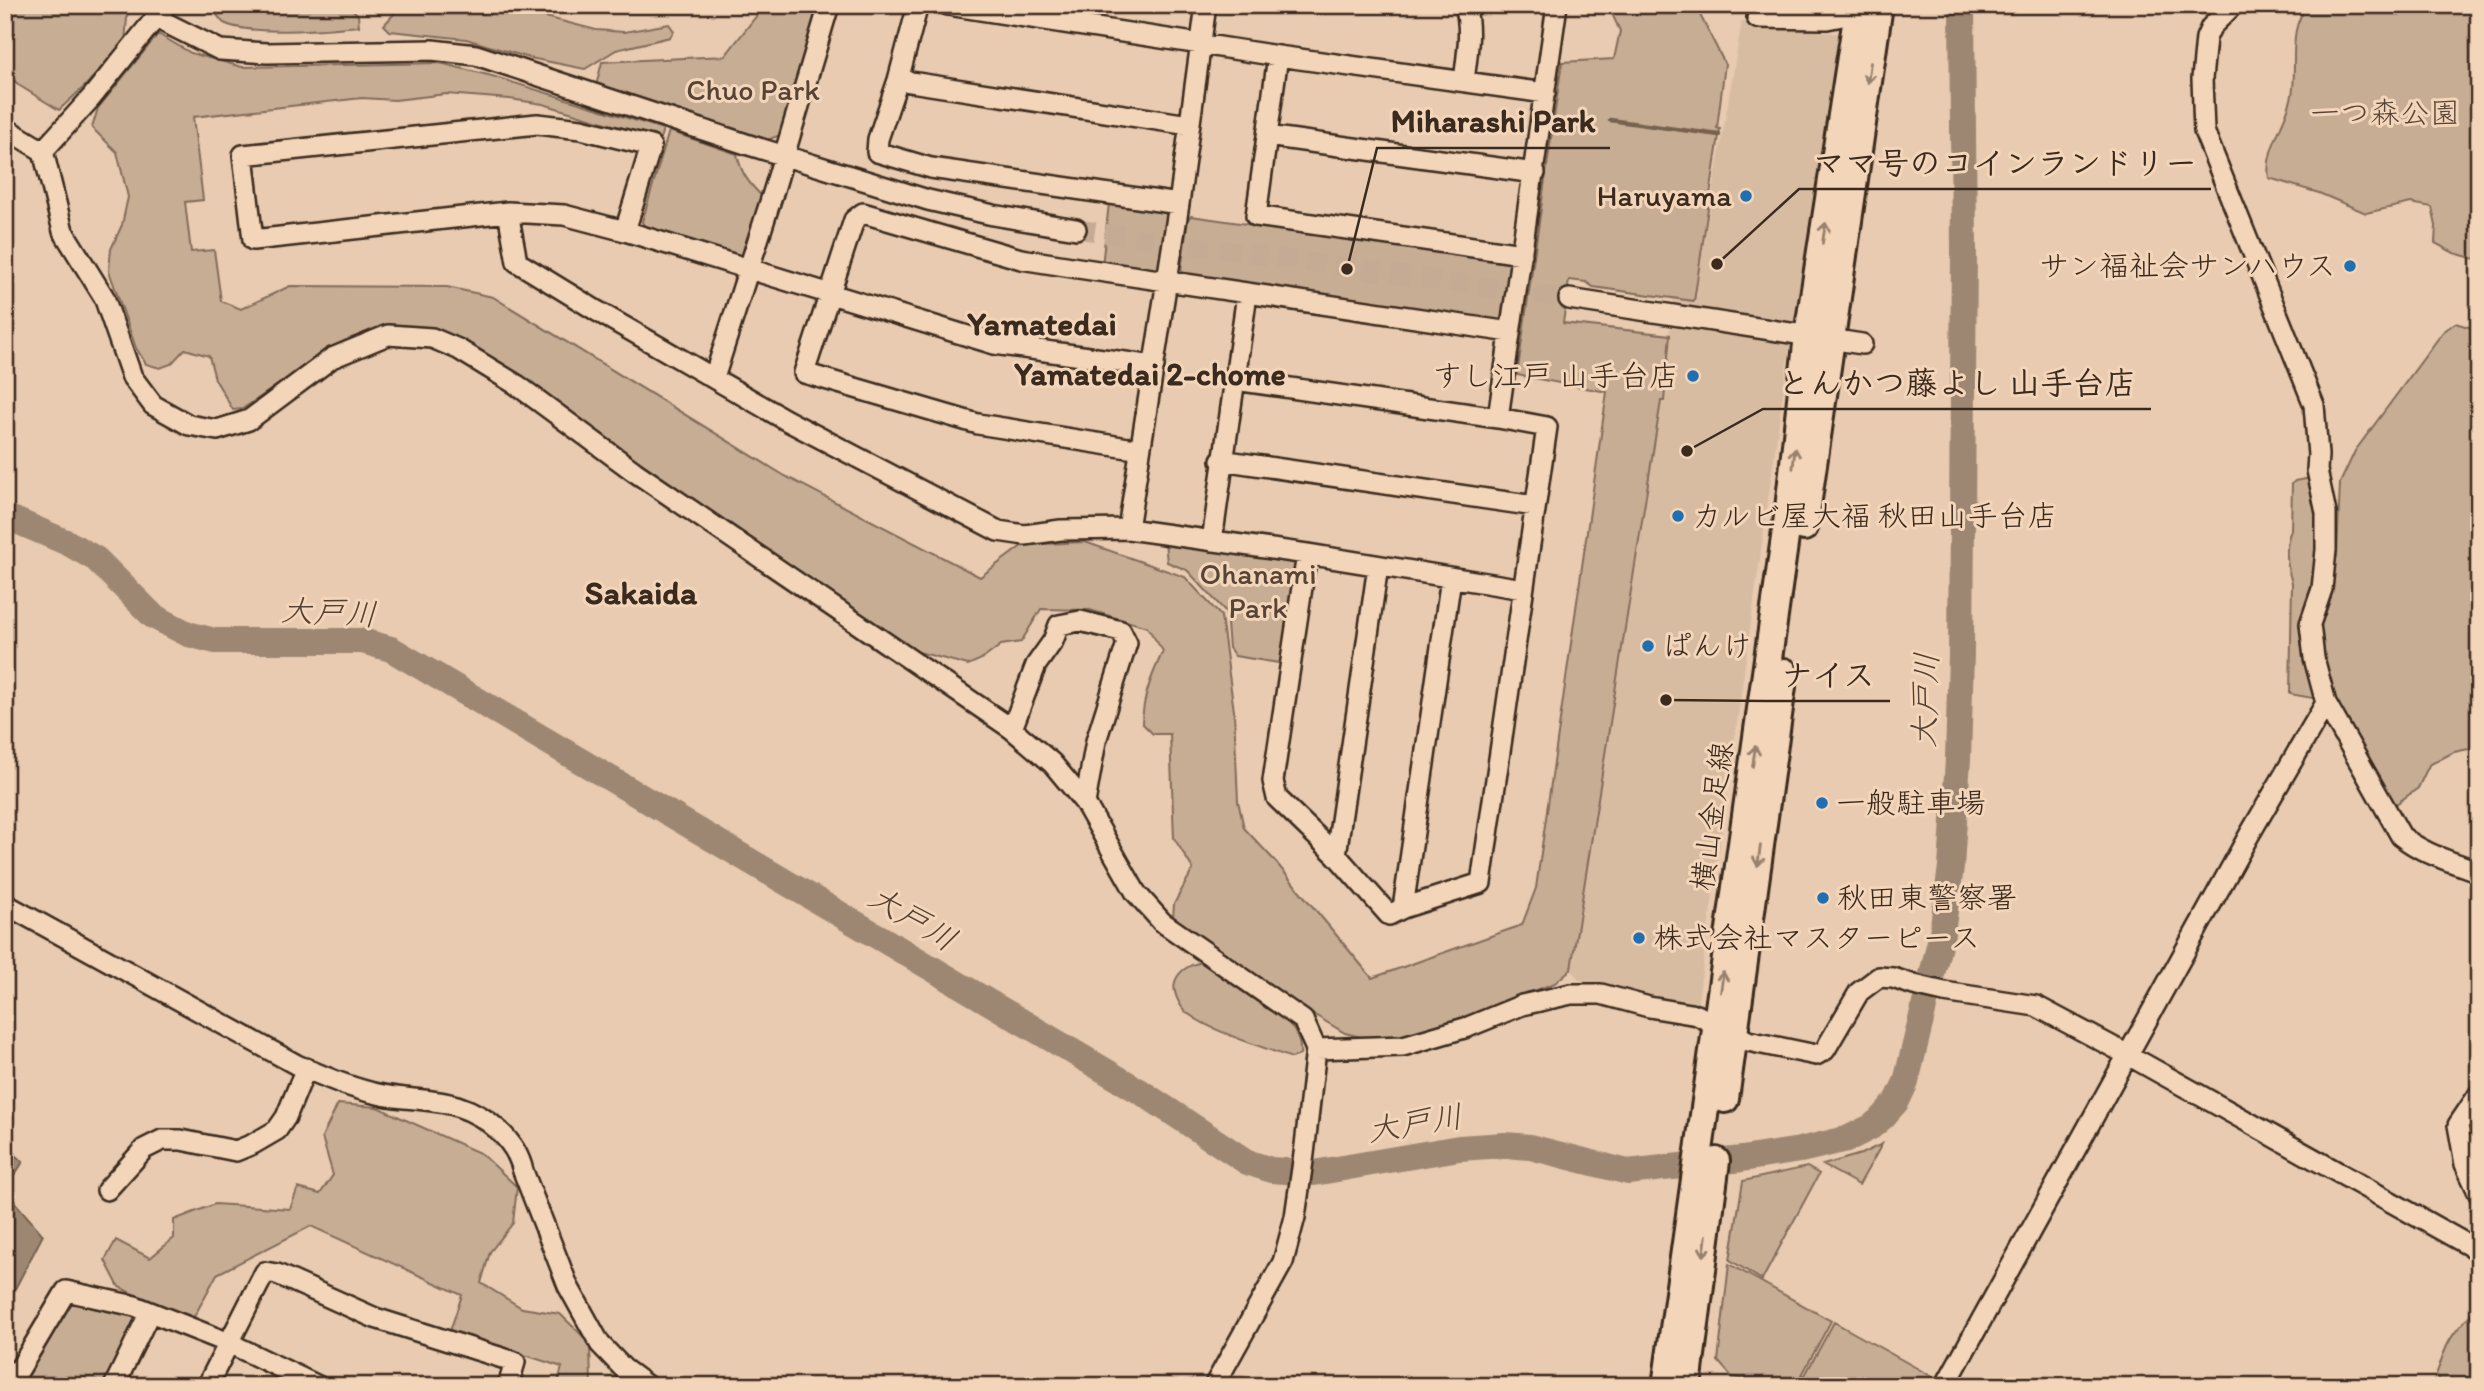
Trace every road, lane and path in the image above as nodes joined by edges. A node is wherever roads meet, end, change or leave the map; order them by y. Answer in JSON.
{"nodes":[{"id":1,"x":829,"y":5,"type":"edge"},
{"id":2,"x":918,"y":5,"type":"edge"},
{"id":3,"x":948,"y":5,"type":"edge"},
{"id":4,"x":1206,"y":5,"type":"edge"},
{"id":5,"x":1465,"y":5,"type":"edge"},
{"id":6,"x":1557,"y":5,"type":"edge"},
{"id":7,"x":2233,"y":5,"type":"edge"},
{"id":8,"x":1865,"y":8,"type":"edge"},
{"id":9,"x":161,"y":12,"type":"edge"},
{"id":10,"x":1757,"y":18,"type":"dead end"},
{"id":11,"x":1201,"y":43,"type":"junction"},
{"id":12,"x":1278,"y":56,"type":"junction"},
{"id":13,"x":898,"y":80,"type":"junction"},
{"id":14,"x":1464,"y":81,"type":"junction"},
{"id":15,"x":1545,"y":93,"type":"junction"},
{"id":16,"x":1189,"y":125,"type":"junction"},
{"id":17,"x":5,"y":128,"type":"edge"},
{"id":18,"x":1267,"y":136,"type":"junction"},
{"id":19,"x":43,"y":152,"type":"junction"},
{"id":20,"x":785,"y":156,"type":"junction"},
{"id":21,"x":1535,"y":173,"type":"junction"},
{"id":22,"x":1179,"y":204,"type":"junction"},
{"id":23,"x":508,"y":212,"type":"junction"},
{"id":24,"x":1076,"y":229,"type":"tunnel mouth"},
{"id":25,"x":625,"y":231,"type":"junction"},
{"id":26,"x":1522,"y":254,"type":"junction"},
{"id":27,"x":747,"y":269,"type":"junction"},
{"id":28,"x":1166,"y":282,"type":"junction"},
{"id":29,"x":1247,"y":294,"type":"junction"},
{"id":30,"x":829,"y":295,"type":"junction"},
{"id":31,"x":1569,"y":299,"type":"tunnel mouth"},
{"id":32,"x":1510,"y":331,"type":"junction"},
{"id":33,"x":1819,"y":337,"type":"junction"},
{"id":34,"x":1861,"y":344,"type":"dead end"},
{"id":35,"x":1154,"y":366,"type":"junction"},
{"id":36,"x":714,"y":378,"type":"junction"},
{"id":37,"x":1235,"y":380,"type":"junction"},
{"id":38,"x":1498,"y":418,"type":"junction"},
{"id":39,"x":1141,"y":447,"type":"junction"},
{"id":40,"x":1222,"y":460,"type":"junction"},
{"id":41,"x":1535,"y":506,"type":"junction"},
{"id":42,"x":1128,"y":530,"type":"junction"},
{"id":43,"x":1212,"y":541,"type":"junction"},
{"id":44,"x":1307,"y":554,"type":"junction"},
{"id":45,"x":1378,"y":566,"type":"junction"},
{"id":46,"x":1451,"y":578,"type":"junction"},
{"id":47,"x":1523,"y":589,"type":"junction"},
{"id":48,"x":2326,"y":703,"type":"junction"},
{"id":49,"x":1012,"y":729,"type":"junction"},
{"id":50,"x":1085,"y":803,"type":"junction"},
{"id":51,"x":1336,"y":855,"type":"junction"},
{"id":52,"x":2479,"y":872,"type":"edge"},
{"id":53,"x":5,"y":904,"type":"edge"},
{"id":54,"x":1403,"y":908,"type":"junction"},
{"id":55,"x":1725,"y":1029,"type":"junction"},
{"id":56,"x":1316,"y":1049,"type":"junction"},
{"id":57,"x":2128,"y":1055,"type":"junction"},
{"id":58,"x":306,"y":1068,"type":"junction"},
{"id":59,"x":2479,"y":1094,"type":"edge"},
{"id":60,"x":1705,"y":1179,"type":"junction"},
{"id":61,"x":107,"y":1190,"type":"dead end"},
{"id":62,"x":2479,"y":1194,"type":"edge"},
{"id":63,"x":2479,"y":1251,"type":"edge"},
{"id":64,"x":150,"y":1312,"type":"junction"},
{"id":65,"x":229,"y":1343,"type":"junction"},
{"id":66,"x":5,"y":1370,"type":"edge"},
{"id":67,"x":114,"y":1386,"type":"edge"},
{"id":68,"x":208,"y":1386,"type":"edge"},
{"id":69,"x":318,"y":1386,"type":"edge"},
{"id":70,"x":508,"y":1386,"type":"edge"},
{"id":71,"x":647,"y":1386,"type":"edge"},
{"id":72,"x":1214,"y":1386,"type":"edge"},
{"id":73,"x":1666,"y":1386,"type":"edge"},
{"id":74,"x":1687,"y":1386,"type":"edge"},
{"id":75,"x":1945,"y":1386,"type":"edge"}],
"edges":[{"from":1,"to":20,"type":"street"},
{"from":2,"to":13,"type":"street"},
{"from":3,"to":11,"type":"street"},
{"from":4,"to":11,"type":"street"},
{"from":5,"to":14,"type":"street"},
{"from":6,"to":15,"type":"street"},
{"from":7,"to":48,"type":"street"},
{"from":8,"to":10,"type":"street"},
{"from":8,"to":33,"type":"main road","name":"横山金足線"},
{"from":9,"to":19,"type":"street"},
{"from":9,"to":20,"type":"street"},
{"from":11,"to":12,"type":"street"},
{"from":11,"to":16,"type":"street"},
{"from":12,"to":14,"type":"street"},
{"from":12,"to":18,"type":"street"},
{"from":13,"to":16,"type":"street"},
{"from":13,"to":22,"type":"street"},
{"from":14,"to":15,"type":"street"},
{"from":15,"to":21,"type":"street"},
{"from":16,"to":22,"type":"street"},
{"from":17,"to":19,"type":"street"},
{"from":18,"to":21,"type":"street"},
{"from":18,"to":26,"type":"street"},
{"from":19,"to":49,"type":"street"},
{"from":20,"to":24,"type":"street"},
{"from":20,"to":27,"type":"street"},
{"from":21,"to":26,"type":"street"},
{"from":22,"to":28,"type":"street"},
{"from":23,"to":25,"type":"street"},
{"from":23,"to":25,"type":"street"},
{"from":23,"to":36,"type":"street"},
{"from":25,"to":27,"type":"street"},
{"from":26,"to":32,"type":"street"},
{"from":27,"to":30,"type":"street"},
{"from":27,"to":36,"type":"street"},
{"from":28,"to":29,"type":"street"},
{"from":28,"to":30,"type":"street"},
{"from":28,"to":35,"type":"street"},
{"from":29,"to":32,"type":"street"},
{"from":29,"to":37,"type":"street"},
{"from":30,"to":35,"type":"street"},
{"from":30,"to":39,"type":"street"},
{"from":31,"to":33,"type":"street"},
{"from":32,"to":38,"type":"street"},
{"from":33,"to":34,"type":"street"},
{"from":33,"to":55,"type":"main road","name":"横山金足線"},
{"from":35,"to":39,"type":"street"},
{"from":36,"to":42,"type":"street"},
{"from":37,"to":38,"type":"street"},
{"from":37,"to":40,"type":"street"},
{"from":38,"to":41,"type":"street"},
{"from":39,"to":42,"type":"street"},
{"from":40,"to":41,"type":"street"},
{"from":40,"to":43,"type":"street"},
{"from":41,"to":47,"type":"street"},
{"from":42,"to":43,"type":"street"},
{"from":43,"to":44,"type":"street"},
{"from":44,"to":45,"type":"street"},
{"from":44,"to":51,"type":"street"},
{"from":45,"to":46,"type":"street"},
{"from":45,"to":51,"type":"street"},
{"from":46,"to":47,"type":"street"},
{"from":46,"to":54,"type":"street"},
{"from":47,"to":54,"type":"street"},
{"from":48,"to":52,"type":"street"},
{"from":48,"to":57,"type":"street"},
{"from":49,"to":50,"type":"street"},
{"from":49,"to":50,"type":"street"},
{"from":50,"to":56,"type":"street"},
{"from":51,"to":54,"type":"street"},
{"from":53,"to":58,"type":"street"},
{"from":55,"to":56,"type":"street"},
{"from":55,"to":57,"type":"street"},
{"from":55,"to":60,"type":"main road","name":"横山金足線"},
{"from":56,"to":72,"type":"street"},
{"from":57,"to":63,"type":"street"},
{"from":57,"to":75,"type":"street"},
{"from":58,"to":61,"type":"street"},
{"from":58,"to":71,"type":"street"},
{"from":59,"to":62,"type":"street"},
{"from":60,"to":73,"type":"main road","name":"横山金足線"},
{"from":60,"to":74,"type":"main road","name":"横山金足線","one_way":true},
{"from":64,"to":65,"type":"street"},
{"from":64,"to":66,"type":"street"},
{"from":64,"to":67,"type":"street"},
{"from":65,"to":68,"type":"street"},
{"from":65,"to":69,"type":"street"},
{"from":65,"to":70,"type":"street"}]}
